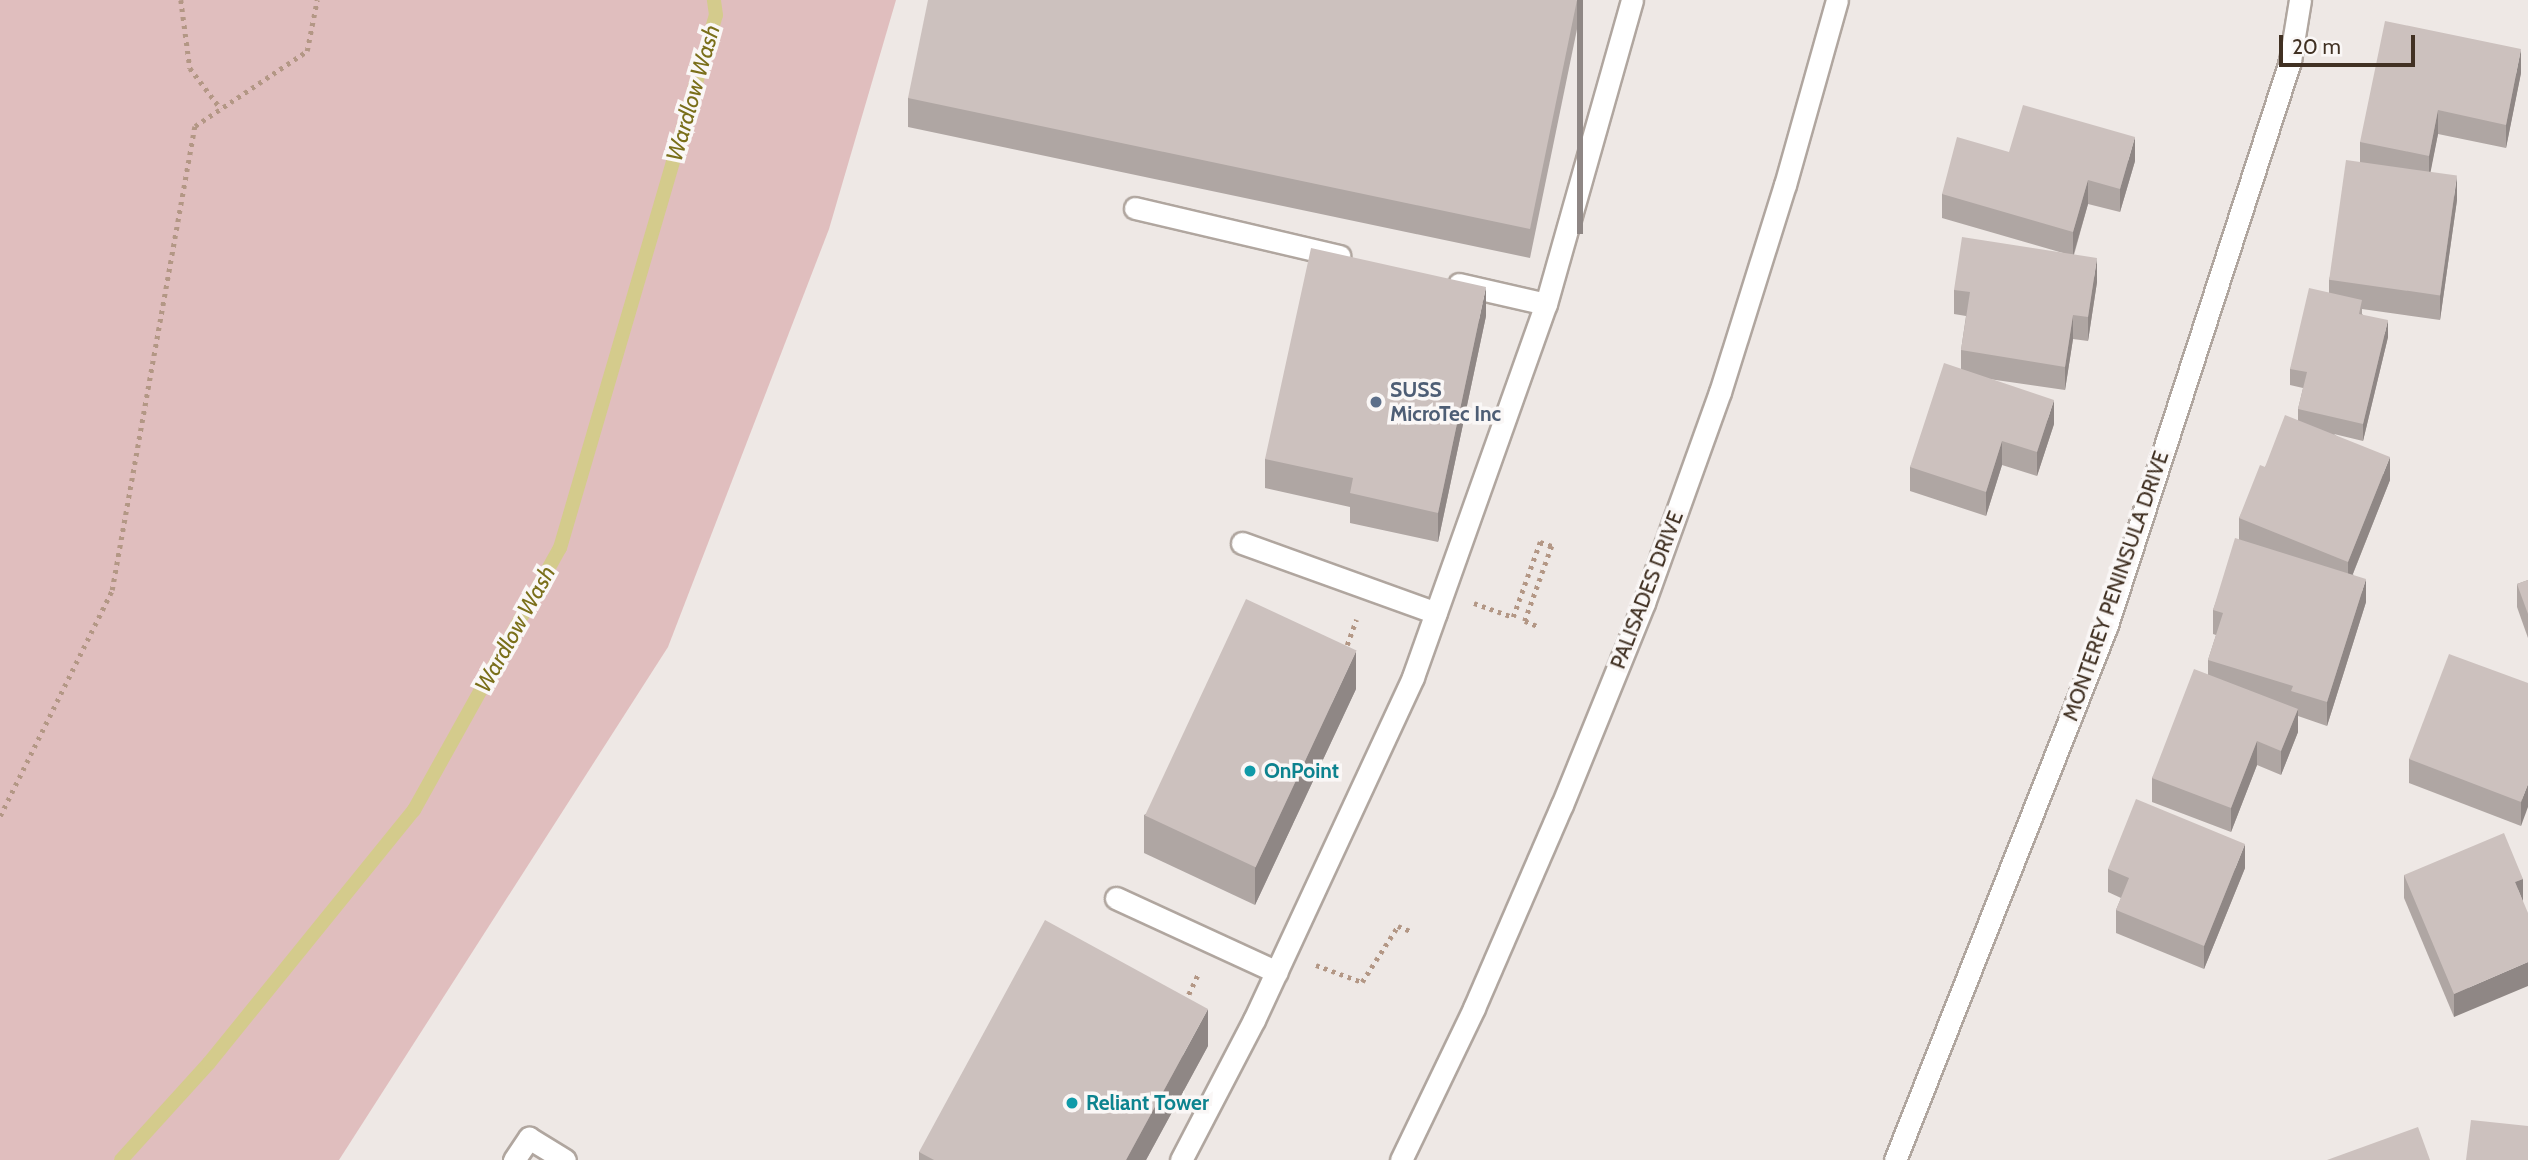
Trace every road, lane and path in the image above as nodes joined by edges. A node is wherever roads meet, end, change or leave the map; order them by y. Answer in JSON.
{"nodes":[{"id":1,"x":181,"y":0,"type":"edge"},
{"id":2,"x":317,"y":0,"type":"edge"},
{"id":3,"x":1632,"y":0,"type":"edge"},
{"id":4,"x":1837,"y":0,"type":"edge"},
{"id":5,"x":2300,"y":0,"type":"edge"},
{"id":6,"x":221,"y":109,"type":"junction"},
{"id":7,"x":1135,"y":208,"type":"dead end"},
{"id":8,"x":1360,"y":261,"type":"edge"},
{"id":9,"x":1440,"y":279,"type":"edge"},
{"id":10,"x":1546,"y":304,"type":"junction"},
{"id":11,"x":1242,"y":542,"type":"dead end"},
{"id":12,"x":1499,"y":612,"type":"dead end"},
{"id":13,"x":1436,"y":613,"type":"junction"},
{"id":14,"x":1540,"y":626,"type":"dead end"},
{"id":15,"x":0,"y":816,"type":"edge"},
{"id":16,"x":1116,"y":898,"type":"dead end"},
{"id":17,"x":1413,"y":932,"type":"dead end"},
{"id":18,"x":1277,"y":972,"type":"junction"},
{"id":19,"x":1345,"y":976,"type":"dead end"},
{"id":20,"x":514,"y":1160,"type":"edge"},
{"id":21,"x":565,"y":1160,"type":"edge"},
{"id":22,"x":1181,"y":1160,"type":"edge"},
{"id":23,"x":1401,"y":1160,"type":"edge"},
{"id":24,"x":1895,"y":1160,"type":"edge"}],
"edges":[{"from":1,"to":6,"type":"path"},
{"from":2,"to":6,"type":"path"},
{"from":3,"to":10,"type":"street"},
{"from":4,"to":23,"type":"street","name":"PALISADES DRIVE"},
{"from":5,"to":24,"type":"street","name":"MONTEREY PENINSULA DRIVE"},
{"from":6,"to":15,"type":"path"},
{"from":7,"to":8,"type":"street"},
{"from":9,"to":10,"type":"street"},
{"from":10,"to":13,"type":"street"},
{"from":11,"to":13,"type":"street"},
{"from":12,"to":14,"type":"path"},
{"from":13,"to":18,"type":"street"},
{"from":16,"to":18,"type":"street"},
{"from":17,"to":19,"type":"path"},
{"from":18,"to":22,"type":"street"},
{"from":20,"to":21,"type":"street"}]}
